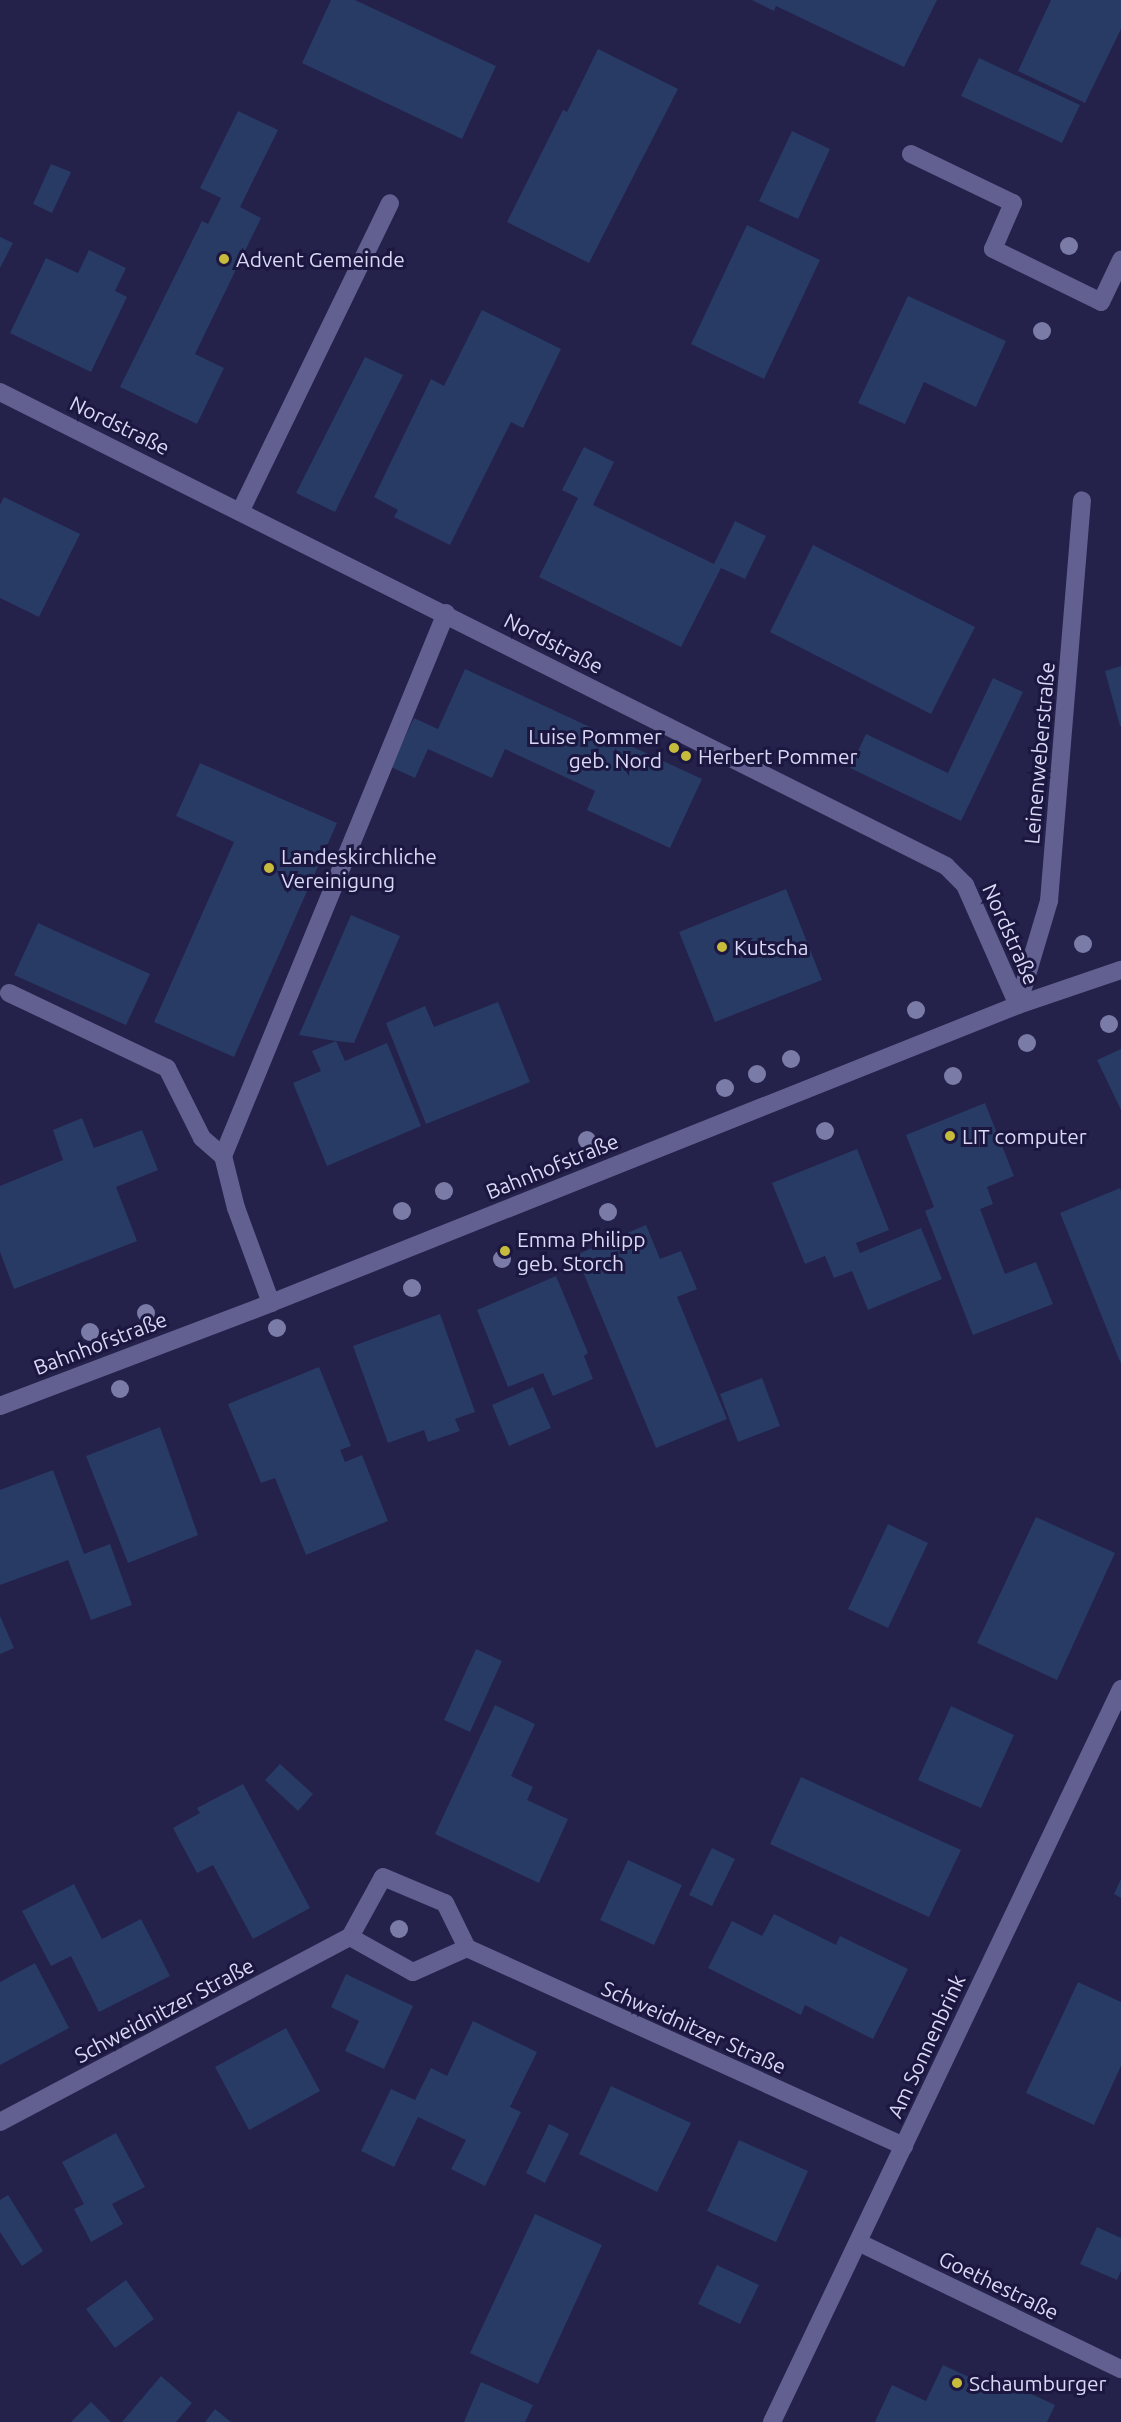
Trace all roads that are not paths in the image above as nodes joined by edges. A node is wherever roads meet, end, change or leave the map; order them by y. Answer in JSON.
{"nodes":[{"id":1,"x":911,"y":154,"type":"dead end"},
{"id":2,"x":390,"y":202,"type":"dead end"},
{"id":3,"x":1121,"y":260,"type":"edge"},
{"id":4,"x":0,"y":392,"type":"edge"},
{"id":5,"x":1083,"y":500,"type":"dead end"},
{"id":6,"x":241,"y":510,"type":"junction"},
{"id":7,"x":446,"y":613,"type":"junction"},
{"id":8,"x":1121,"y":970,"type":"edge"},
{"id":9,"x":9,"y":993,"type":"dead end"},
{"id":10,"x":1018,"y":1005,"type":"junction"},
{"id":11,"x":224,"y":1156,"type":"junction"},
{"id":12,"x":271,"y":1303,"type":"junction"},
{"id":13,"x":0,"y":1406,"type":"edge"},
{"id":14,"x":1121,"y":1689,"type":"edge"},
{"id":15,"x":350,"y":1937,"type":"junction"},
{"id":16,"x":467,"y":1948,"type":"junction"},
{"id":17,"x":0,"y":2122,"type":"edge"},
{"id":18,"x":904,"y":2146,"type":"junction"},
{"id":19,"x":858,"y":2242,"type":"junction"},
{"id":20,"x":1121,"y":2369,"type":"edge"},
{"id":21,"x":772,"y":2422,"type":"edge"}],
"edges":[{"from":1,"to":3,"type":"street"},
{"from":2,"to":6,"type":"street"},
{"from":4,"to":6,"type":"street","name":"Nordstraße"},
{"from":5,"to":10,"type":"street","name":"Leinenweberstraße"},
{"from":6,"to":7,"type":"street","name":"Nordstraße"},
{"from":7,"to":10,"type":"street","name":"Nordstraße"},
{"from":7,"to":11,"type":"street"},
{"from":8,"to":10,"type":"street","name":"Bahnhofstraße"},
{"from":9,"to":11,"type":"street"},
{"from":10,"to":12,"type":"street","name":"Bahnhofstraße"},
{"from":11,"to":12,"type":"street"},
{"from":12,"to":13,"type":"street","name":"Bahnhofstraße"},
{"from":14,"to":18,"type":"street","name":"Am Sonnenbrink"},
{"from":15,"to":16,"type":"street"},
{"from":15,"to":16,"type":"street"},
{"from":15,"to":17,"type":"street","name":"Schweidnitzer Straße"},
{"from":16,"to":18,"type":"street","name":"Schweidnitzer Straße"},
{"from":18,"to":19,"type":"street","name":"Am Sonnenbrink"},
{"from":19,"to":20,"type":"street","name":"Goethestraße"},
{"from":19,"to":21,"type":"street","name":"Am Sonnenbrink"}]}
